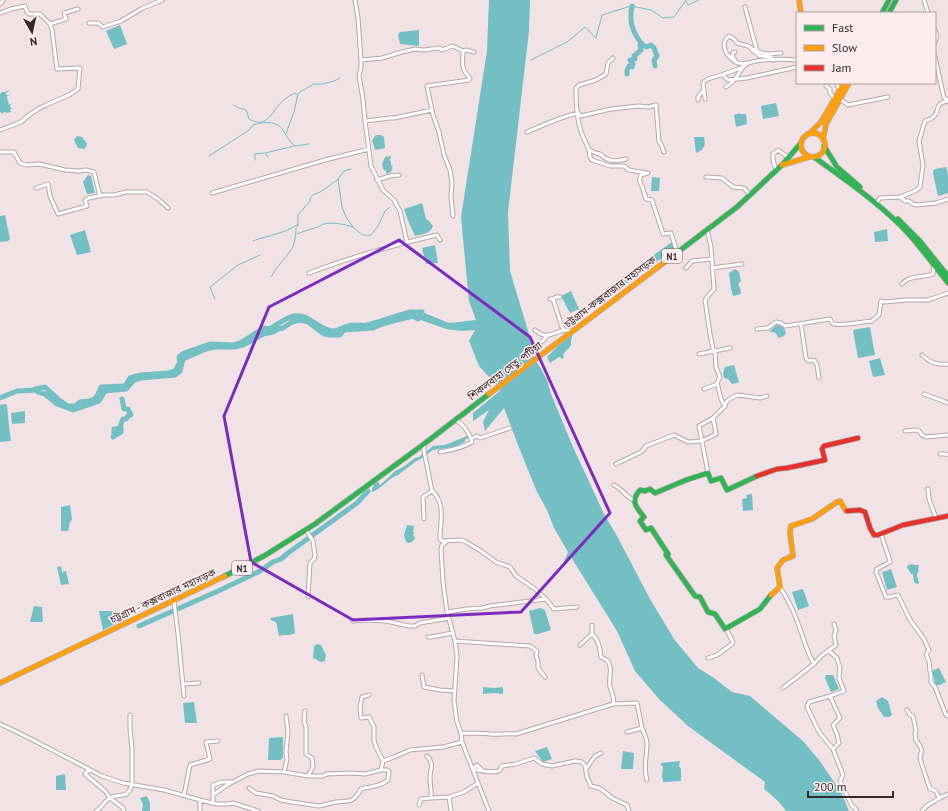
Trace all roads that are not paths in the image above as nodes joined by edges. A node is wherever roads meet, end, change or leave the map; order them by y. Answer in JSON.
{"nodes":[{"id":1,"x":3,"y":0,"type":"edge"},
{"id":2,"x":162,"y":0,"type":"edge"},
{"id":3,"x":355,"y":0,"type":"edge"},
{"id":4,"x":799,"y":0,"type":"edge"},
{"id":5,"x":889,"y":0,"type":"edge"},
{"id":6,"x":896,"y":0,"type":"edge"},
{"id":7,"x":924,"y":0,"type":"edge"},
{"id":8,"x":0,"y":4,"type":"edge"},
{"id":9,"x":745,"y":7,"type":"dead end"},
{"id":10,"x":78,"y":9,"type":"dead end"},
{"id":11,"x":801,"y":12,"type":"edge"},
{"id":12,"x":883,"y":12,"type":"edge"},
{"id":13,"x":890,"y":12,"type":"edge"},
{"id":14,"x":928,"y":12,"type":"edge"},
{"id":15,"x":0,"y":13,"type":"edge"},
{"id":16,"x":90,"y":23,"type":"dead end"},
{"id":17,"x":50,"y":24,"type":"junction"},
{"id":18,"x":740,"y":44,"type":"junction"},
{"id":19,"x":463,"y":50,"type":"junction"},
{"id":20,"x":757,"y":51,"type":"junction"},
{"id":21,"x":474,"y":52,"type":"dead end"},
{"id":22,"x":735,"y":52,"type":"dead end"},
{"id":23,"x":781,"y":53,"type":"dead end"},
{"id":24,"x":613,"y":58,"type":"dead end"},
{"id":25,"x":361,"y":60,"type":"junction"},
{"id":26,"x":773,"y":60,"type":"junction"},
{"id":27,"x":796,"y":60,"type":"edge"},
{"id":28,"x":936,"y":62,"type":"edge"},
{"id":29,"x":738,"y":63,"type":"junction"},
{"id":30,"x":748,"y":63,"type":"junction"},
{"id":31,"x":744,"y":66,"type":"junction"},
{"id":32,"x":796,"y":67,"type":"edge"},
{"id":33,"x":721,"y":75,"type":"junction"},
{"id":34,"x":736,"y":79,"type":"junction"},
{"id":35,"x":837,"y":84,"type":"edge"},
{"id":36,"x":843,"y":84,"type":"edge"},
{"id":37,"x":848,"y":84,"type":"edge"},
{"id":38,"x":826,"y":86,"type":"dead end"},
{"id":39,"x":726,"y":87,"type":"dead end"},
{"id":40,"x":840,"y":90,"type":"junction"},
{"id":41,"x":704,"y":91,"type":"junction"},
{"id":42,"x":888,"y":96,"type":"dead end"},
{"id":43,"x":705,"y":99,"type":"dead end"},
{"id":44,"x":838,"y":99,"type":"junction"},
{"id":45,"x":698,"y":100,"type":"dead end"},
{"id":46,"x":948,"y":101,"type":"edge"},
{"id":47,"x":432,"y":110,"type":"junction"},
{"id":48,"x":577,"y":113,"type":"junction"},
{"id":49,"x":365,"y":121,"type":"junction"},
{"id":50,"x":0,"y":130,"type":"edge"},
{"id":51,"x":527,"y":132,"type":"dead end"},
{"id":52,"x":809,"y":134,"type":"junction"},
{"id":53,"x":823,"y":140,"type":"junction"},
{"id":54,"x":801,"y":143,"type":"junction"},
{"id":55,"x":824,"y":146,"type":"junction"},
{"id":56,"x":369,"y":149,"type":"junction"},
{"id":57,"x":589,"y":149,"type":"junction"},
{"id":58,"x":0,"y":152,"type":"edge"},
{"id":59,"x":664,"y":152,"type":"dead end"},
{"id":60,"x":788,"y":157,"type":"junction"},
{"id":61,"x":812,"y":157,"type":"junction"},
{"id":62,"x":626,"y":160,"type":"dead end"},
{"id":63,"x":782,"y":165,"type":"junction"},
{"id":64,"x":776,"y":170,"type":"junction"},
{"id":65,"x":399,"y":175,"type":"dead end"},
{"id":66,"x":706,"y":177,"type":"dead end"},
{"id":67,"x":377,"y":180,"type":"junction"},
{"id":68,"x":36,"y":188,"type":"dead end"},
{"id":69,"x":212,"y":193,"type":"dead end"},
{"id":70,"x":750,"y":195,"type":"junction"},
{"id":71,"x":100,"y":196,"type":"junction"},
{"id":72,"x":900,"y":197,"type":"junction"},
{"id":73,"x":948,"y":200,"type":"edge"},
{"id":74,"x":878,"y":201,"type":"junction"},
{"id":75,"x":168,"y":208,"type":"dead end"},
{"id":76,"x":453,"y":216,"type":"dead end"},
{"id":77,"x":707,"y":230,"type":"junction"},
{"id":78,"x":440,"y":240,"type":"dead end"},
{"id":79,"x":407,"y":242,"type":"junction"},
{"id":80,"x":677,"y":252,"type":"junction"},
{"id":81,"x":712,"y":259,"type":"junction"},
{"id":82,"x":742,"y":264,"type":"dead end"},
{"id":83,"x":934,"y":266,"type":"junction"},
{"id":84,"x":686,"y":268,"type":"dead end"},
{"id":85,"x":712,"y":268,"type":"junction"},
{"id":86,"x":309,"y":273,"type":"dead end"},
{"id":87,"x":948,"y":276,"type":"edge"},
{"id":88,"x":948,"y":283,"type":"edge"},
{"id":89,"x":902,"y":284,"type":"dead end"},
{"id":90,"x":948,"y":293,"type":"edge"},
{"id":91,"x":560,"y":297,"type":"dead end"},
{"id":92,"x":801,"y":324,"type":"junction"},
{"id":93,"x":757,"y":329,"type":"dead end"},
{"id":94,"x":535,"y":330,"type":"dead end"},
{"id":95,"x":564,"y":330,"type":"junction"},
{"id":96,"x":571,"y":332,"type":"junction"},
{"id":97,"x":546,"y":336,"type":"junction"},
{"id":98,"x":559,"y":341,"type":"joint"},
{"id":99,"x":541,"y":342,"type":"dead end"},
{"id":100,"x":730,"y":348,"type":"dead end"},
{"id":101,"x":715,"y":351,"type":"junction"},
{"id":102,"x":699,"y":354,"type":"dead end"},
{"id":103,"x":922,"y":355,"type":"dead end"},
{"id":104,"x":948,"y":364,"type":"edge"},
{"id":105,"x":819,"y":378,"type":"dead end"},
{"id":106,"x":717,"y":384,"type":"junction"},
{"id":107,"x":704,"y":389,"type":"dead end"},
{"id":108,"x":924,"y":394,"type":"dead end"},
{"id":109,"x":767,"y":396,"type":"dead end"},
{"id":110,"x":948,"y":404,"type":"edge"},
{"id":111,"x":725,"y":406,"type":"junction"},
{"id":112,"x":462,"y":414,"type":"joint"},
{"id":113,"x":713,"y":418,"type":"junction"},
{"id":114,"x":455,"y":420,"type":"junction"},
{"id":115,"x":510,"y":428,"type":"dead end"},
{"id":116,"x":905,"y":431,"type":"dead end"},
{"id":117,"x":948,"y":436,"type":"edge"},
{"id":118,"x":858,"y":438,"type":"dead end"},
{"id":119,"x":471,"y":439,"type":"junction"},
{"id":120,"x":702,"y":441,"type":"junction"},
{"id":121,"x":424,"y":444,"type":"junction"},
{"id":122,"x":440,"y":452,"type":"dead end"},
{"id":123,"x":940,"y":454,"type":"dead end"},
{"id":124,"x":948,"y":455,"type":"edge"},
{"id":125,"x":616,"y":464,"type":"dead end"},
{"id":126,"x":708,"y":473,"type":"junction"},
{"id":127,"x":614,"y":486,"type":"dead end"},
{"id":128,"x":927,"y":489,"type":"dead end"},
{"id":129,"x":432,"y":491,"type":"junction"},
{"id":130,"x":634,"y":500,"type":"junction"},
{"id":131,"x":948,"y":516,"type":"edge"},
{"id":132,"x":936,"y":518,"type":"junction"},
{"id":133,"x":424,"y":519,"type":"dead end"},
{"id":134,"x":307,"y":532,"type":"junction"},
{"id":135,"x":881,"y":534,"type":"junction"},
{"id":136,"x":446,"y":542,"type":"junction"},
{"id":137,"x":780,"y":587,"type":"junction"},
{"id":138,"x":308,"y":597,"type":"dead end"},
{"id":139,"x":546,"y":599,"type":"junction"},
{"id":140,"x":174,"y":601,"type":"junction"},
{"id":141,"x":577,"y":607,"type":"dead end"},
{"id":142,"x":447,"y":612,"type":"junction"},
{"id":143,"x":449,"y":618,"type":"junction"},
{"id":144,"x":353,"y":621,"type":"dead end"},
{"id":145,"x":834,"y":624,"type":"dead end"},
{"id":146,"x":592,"y":625,"type":"dead end"},
{"id":147,"x":726,"y":628,"type":"junction"},
{"id":148,"x":453,"y":633,"type":"junction"},
{"id":149,"x":592,"y":634,"type":"junction"},
{"id":150,"x":428,"y":637,"type":"dead end"},
{"id":151,"x":455,"y":640,"type":"junction"},
{"id":152,"x":580,"y":644,"type":"dead end"},
{"id":153,"x":829,"y":651,"type":"junction"},
{"id":154,"x":708,"y":658,"type":"dead end"},
{"id":155,"x":814,"y":664,"type":"junction"},
{"id":156,"x":422,"y":675,"type":"dead end"},
{"id":157,"x":545,"y":677,"type":"dead end"},
{"id":158,"x":0,"y":683,"type":"edge"},
{"id":159,"x":199,"y":683,"type":"dead end"},
{"id":160,"x":183,"y":684,"type":"junction"},
{"id":161,"x":783,"y":688,"type":"dead end"},
{"id":162,"x":455,"y":690,"type":"junction"},
{"id":163,"x":184,"y":696,"type":"dead end"},
{"id":164,"x":365,"y":696,"type":"dead end"},
{"id":165,"x":830,"y":696,"type":"junction"},
{"id":166,"x":613,"y":704,"type":"junction"},
{"id":167,"x":907,"y":710,"type":"dead end"},
{"id":168,"x":305,"y":711,"type":"dead end"},
{"id":169,"x":130,"y":715,"type":"dead end"},
{"id":170,"x":286,"y":716,"type":"dead end"},
{"id":171,"x":948,"y":716,"type":"edge"},
{"id":172,"x":0,"y":724,"type":"edge"},
{"id":173,"x":642,"y":728,"type":"junction"},
{"id":174,"x":627,"y":732,"type":"dead end"},
{"id":175,"x":461,"y":733,"type":"junction"},
{"id":176,"x":218,"y":741,"type":"dead end"},
{"id":177,"x":462,"y":742,"type":"junction"},
{"id":178,"x":833,"y":749,"type":"junction"},
{"id":179,"x":601,"y":753,"type":"dead end"},
{"id":180,"x":427,"y":756,"type":"dead end"},
{"id":181,"x":383,"y":761,"type":"junction"},
{"id":182,"x":89,"y":769,"type":"junction"},
{"id":183,"x":473,"y":769,"type":"junction"},
{"id":184,"x":586,"y":769,"type":"junction"},
{"id":185,"x":381,"y":770,"type":"junction"},
{"id":186,"x":284,"y":772,"type":"junction"},
{"id":187,"x":308,"y":776,"type":"junction"},
{"id":188,"x":647,"y":780,"type":"dead end"},
{"id":189,"x":232,"y":782,"type":"junction"},
{"id":190,"x":478,"y":783,"type":"junction"},
{"id":191,"x":132,"y":784,"type":"junction"},
{"id":192,"x":249,"y":788,"type":"dead end"},
{"id":193,"x":948,"y":794,"type":"edge"},
{"id":194,"x":184,"y":795,"type":"junction"},
{"id":195,"x":213,"y":795,"type":"junction"},
{"id":196,"x":449,"y":797,"type":"junction"},
{"id":197,"x":110,"y":798,"type":"junction"},
{"id":198,"x":431,"y":798,"type":"junction"},
{"id":199,"x":939,"y":798,"type":"junction"},
{"id":200,"x":200,"y":800,"type":"junction"},
{"id":201,"x":213,"y":802,"type":"junction"},
{"id":202,"x":419,"y":805,"type":"dead end"},
{"id":203,"x":96,"y":811,"type":"edge"},
{"id":204,"x":124,"y":811,"type":"edge"},
{"id":205,"x":200,"y":811,"type":"edge"},
{"id":206,"x":258,"y":811,"type":"edge"},
{"id":207,"x":451,"y":811,"type":"edge"},
{"id":208,"x":489,"y":811,"type":"edge"},
{"id":209,"x":629,"y":811,"type":"edge"},
{"id":210,"x":857,"y":811,"type":"edge"},
{"id":211,"x":922,"y":811,"type":"edge"}],
"edges":[{"from":1,"to":8,"type":"street"},
{"from":2,"to":16,"type":"street"},
{"from":3,"to":25,"type":"street"},
{"from":4,"to":11,"type":"main road"},
{"from":5,"to":12,"type":"main road"},
{"from":6,"to":13,"type":"main road"},
{"from":7,"to":14,"type":"street"},
{"from":9,"to":20,"type":"street"},
{"from":10,"to":17,"type":"street"},
{"from":15,"to":17,"type":"street"},
{"from":17,"to":50,"type":"street"},
{"from":18,"to":20,"type":"street"},
{"from":18,"to":26,"type":"street"},
{"from":18,"to":29,"type":"street"},
{"from":19,"to":21,"type":"street"},
{"from":19,"to":25,"type":"street"},
{"from":19,"to":47,"type":"street"},
{"from":20,"to":23,"type":"street"},
{"from":22,"to":29,"type":"street"},
{"from":24,"to":48,"type":"street"},
{"from":25,"to":49,"type":"street"},
{"from":26,"to":27,"type":"street"},
{"from":26,"to":30,"type":"street"},
{"from":28,"to":46,"type":"street"},
{"from":29,"to":30,"type":"street"},
{"from":30,"to":31,"type":"street"},
{"from":31,"to":33,"type":"street"},
{"from":31,"to":34,"type":"street"},
{"from":32,"to":34,"type":"street"},
{"from":33,"to":34,"type":"street"},
{"from":33,"to":41,"type":"street"},
{"from":34,"to":39,"type":"street"},
{"from":35,"to":40,"type":"street"},
{"from":36,"to":40,"type":"main road"},
{"from":37,"to":44,"type":"main road"},
{"from":38,"to":44,"type":"street"},
{"from":40,"to":44,"type":"main road"},
{"from":41,"to":43,"type":"street"},
{"from":41,"to":45,"type":"street"},
{"from":42,"to":44,"type":"street"},
{"from":44,"to":52,"type":"main road"},
{"from":44,"to":53,"type":"main road"},
{"from":46,"to":72,"type":"street"},
{"from":47,"to":49,"type":"street"},
{"from":47,"to":76,"type":"street"},
{"from":48,"to":51,"type":"street"},
{"from":48,"to":57,"type":"street"},
{"from":48,"to":59,"type":"street"},
{"from":49,"to":56,"type":"street"},
{"from":52,"to":53,"type":"main road"},
{"from":52,"to":54,"type":"main road"},
{"from":53,"to":55,"type":"main road"},
{"from":54,"to":60,"type":"main road","name":"চট্টগ্রাম-কক্সবাজার মহাসড়ক","number":"N1"},
{"from":54,"to":61,"type":"main road"},
{"from":55,"to":61,"type":"main road"},
{"from":55,"to":74,"type":"main road"},
{"from":56,"to":67,"type":"street"},
{"from":56,"to":69,"type":"street"},
{"from":57,"to":62,"type":"street"},
{"from":57,"to":80,"type":"street"},
{"from":58,"to":71,"type":"street"},
{"from":60,"to":63,"type":"main road","name":"চট্টগ্রাম-কক্সবাজার মহাসড়ক","number":"N1"},
{"from":60,"to":64,"type":"street"},
{"from":61,"to":63,"type":"main road","name":"চট্টগ্রাম-কক্সবাজার মহাসড়ক","number":"N1"},
{"from":61,"to":83,"type":"main road"},
{"from":63,"to":64,"type":"main road","name":"চট্টগ্রাম-কক্সবাজার মহাসড়ক","number":"N1"},
{"from":64,"to":70,"type":"main road","name":"চট্টগ্রাম-কক্সবাজার মহাসড়ক","number":"N1"},
{"from":65,"to":67,"type":"street"},
{"from":66,"to":70,"type":"street"},
{"from":67,"to":79,"type":"street"},
{"from":68,"to":71,"type":"street"},
{"from":70,"to":77,"type":"main road","name":"চট্টগ্রাম-কক্সবাজার মহাসড়ক","number":"N1"},
{"from":71,"to":75,"type":"street"},
{"from":72,"to":73,"type":"street"},
{"from":72,"to":74,"type":"street"},
{"from":74,"to":87,"type":"main road"},
{"from":77,"to":80,"type":"main road","name":"চট্টগ্রাম-কক্সবাজার মহাসড়ক","number":"N1"},
{"from":77,"to":81,"type":"street"},
{"from":78,"to":79,"type":"street"},
{"from":79,"to":86,"type":"street"},
{"from":80,"to":96,"type":"main road","name":"চট্টগ্রাম-কক্সবাজার মহাসড়ক","number":"N1"},
{"from":81,"to":84,"type":"street"},
{"from":81,"to":85,"type":"street"},
{"from":82,"to":85,"type":"street"},
{"from":83,"to":88,"type":"main road"},
{"from":83,"to":89,"type":"street"},
{"from":85,"to":101,"type":"street"},
{"from":90,"to":92,"type":"street"},
{"from":91,"to":95,"type":"street"},
{"from":92,"to":93,"type":"street"},
{"from":92,"to":105,"type":"street"},
{"from":94,"to":97,"type":"street"},
{"from":95,"to":96,"type":"street"},
{"from":95,"to":97,"type":"street"},
{"from":96,"to":98,"type":"main road","name":"চট্টগ্রাম-কক্সবাজার মহাসড়ক","number":"N1"},
{"from":97,"to":99,"type":"street"},
{"from":98,"to":112,"type":"main road","name":"শিকলবাহা সেতু, পটিয়া","number":"N1"},
{"from":100,"to":101,"type":"street"},
{"from":101,"to":102,"type":"street"},
{"from":101,"to":106,"type":"street"},
{"from":103,"to":104,"type":"street"},
{"from":106,"to":107,"type":"street"},
{"from":106,"to":111,"type":"street"},
{"from":108,"to":110,"type":"street"},
{"from":109,"to":111,"type":"street"},
{"from":111,"to":113,"type":"street"},
{"from":112,"to":114,"type":"main road","name":"চট্টগ্রাম - কক্সবাজার মহাসড়ক","number":"N1"},
{"from":113,"to":120,"type":"street"},
{"from":113,"to":120,"type":"street"},
{"from":114,"to":119,"type":"street"},
{"from":114,"to":121,"type":"main road","name":"চট্টগ্রাম - কক্সবাজার মহাসড়ক","number":"N1"},
{"from":115,"to":119,"type":"street"},
{"from":116,"to":117,"type":"street"},
{"from":118,"to":126,"type":"main road"},
{"from":119,"to":122,"type":"street"},
{"from":120,"to":125,"type":"street"},
{"from":120,"to":126,"type":"street"},
{"from":121,"to":129,"type":"street"},
{"from":121,"to":134,"type":"main road","name":"চট্টগ্রাম - কক্সবাজার মহাসড়ক","number":"N1"},
{"from":123,"to":124,"type":"street"},
{"from":126,"to":130,"type":"main road"},
{"from":127,"to":130,"type":"street"},
{"from":128,"to":132,"type":"street"},
{"from":129,"to":133,"type":"street"},
{"from":129,"to":136,"type":"street"},
{"from":130,"to":147,"type":"main road"},
{"from":131,"to":132,"type":"main road"},
{"from":132,"to":135,"type":"main road"},
{"from":134,"to":138,"type":"street"},
{"from":134,"to":140,"type":"main road","name":"চট্টগ্রাম - কক্সবাজার মহাসড়ক","number":"N1"},
{"from":135,"to":137,"type":"main road"},
{"from":135,"to":171,"type":"street"},
{"from":136,"to":139,"type":"street"},
{"from":136,"to":142,"type":"street"},
{"from":137,"to":147,"type":"main road"},
{"from":137,"to":155,"type":"street"},
{"from":139,"to":141,"type":"street"},
{"from":139,"to":142,"type":"street"},
{"from":140,"to":158,"type":"main road","name":"চট্টগ্রাম - কক্সবাজার মহাসড়ক","number":"N1"},
{"from":140,"to":160,"type":"street"},
{"from":142,"to":143,"type":"street"},
{"from":143,"to":144,"type":"street"},
{"from":143,"to":148,"type":"street"},
{"from":145,"to":153,"type":"street"},
{"from":146,"to":149,"type":"street"},
{"from":147,"to":154,"type":"street"},
{"from":148,"to":150,"type":"street"},
{"from":148,"to":151,"type":"street"},
{"from":149,"to":152,"type":"street"},
{"from":149,"to":166,"type":"street"},
{"from":151,"to":157,"type":"street"},
{"from":151,"to":162,"type":"street"},
{"from":153,"to":155,"type":"street"},
{"from":153,"to":165,"type":"street"},
{"from":155,"to":161,"type":"street"},
{"from":156,"to":162,"type":"street"},
{"from":159,"to":160,"type":"street"},
{"from":160,"to":163,"type":"street"},
{"from":162,"to":175,"type":"street"},
{"from":164,"to":181,"type":"street"},
{"from":165,"to":178,"type":"street"},
{"from":165,"to":178,"type":"street"},
{"from":166,"to":173,"type":"street"},
{"from":166,"to":175,"type":"street"},
{"from":167,"to":199,"type":"street"},
{"from":168,"to":187,"type":"street"},
{"from":169,"to":191,"type":"street"},
{"from":170,"to":186,"type":"street"},
{"from":172,"to":182,"type":"street"},
{"from":173,"to":174,"type":"street"},
{"from":173,"to":188,"type":"street"},
{"from":175,"to":177,"type":"street"},
{"from":176,"to":194,"type":"street"},
{"from":177,"to":181,"type":"street"},
{"from":177,"to":183,"type":"street"},
{"from":178,"to":210,"type":"street"},
{"from":179,"to":184,"type":"street"},
{"from":180,"to":198,"type":"street"},
{"from":181,"to":185,"type":"street"},
{"from":182,"to":191,"type":"street"},
{"from":182,"to":197,"type":"street"},
{"from":183,"to":184,"type":"street"},
{"from":183,"to":190,"type":"street"},
{"from":184,"to":209,"type":"street"},
{"from":185,"to":187,"type":"street"},
{"from":185,"to":192,"type":"street"},
{"from":186,"to":187,"type":"street"},
{"from":186,"to":189,"type":"street"},
{"from":189,"to":195,"type":"street"},
{"from":189,"to":195,"type":"street"},
{"from":190,"to":196,"type":"street"},
{"from":190,"to":208,"type":"street"},
{"from":191,"to":194,"type":"street"},
{"from":191,"to":197,"type":"street"},
{"from":193,"to":199,"type":"street"},
{"from":194,"to":200,"type":"street"},
{"from":195,"to":201,"type":"street"},
{"from":196,"to":198,"type":"street"},
{"from":196,"to":207,"type":"street"},
{"from":197,"to":203,"type":"street"},
{"from":197,"to":204,"type":"street"},
{"from":198,"to":202,"type":"street"},
{"from":199,"to":211,"type":"street"},
{"from":200,"to":201,"type":"street"},
{"from":200,"to":205,"type":"street"},
{"from":201,"to":206,"type":"street"}]}
